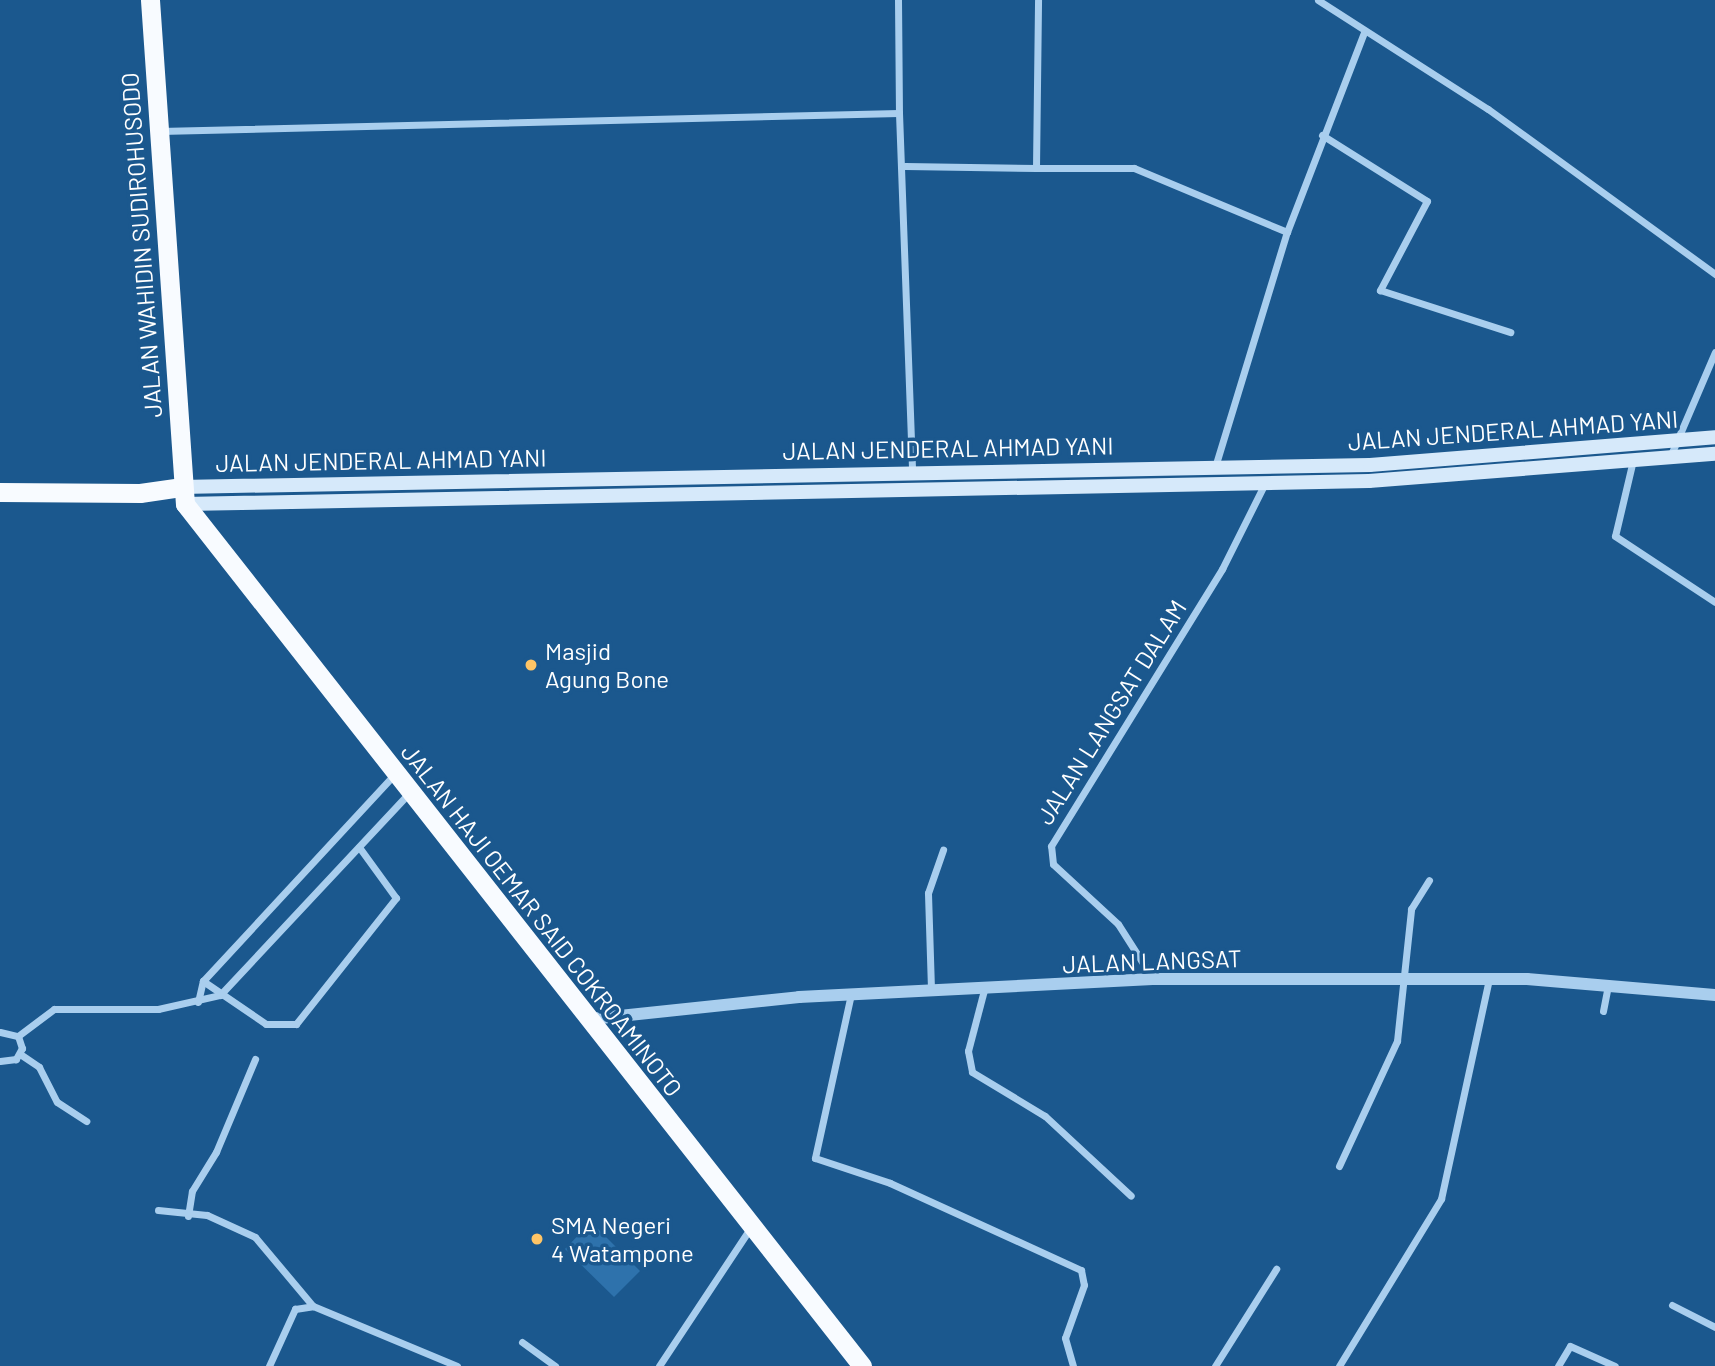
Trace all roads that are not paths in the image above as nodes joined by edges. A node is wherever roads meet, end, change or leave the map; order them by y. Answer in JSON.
{"nodes":[{"id":1,"x":150,"y":0,"type":"edge"},
{"id":2,"x":898,"y":0,"type":"edge"},
{"id":3,"x":1038,"y":0,"type":"edge"},
{"id":4,"x":1318,"y":0,"type":"edge"},
{"id":5,"x":1364,"y":32,"type":"junction"},
{"id":6,"x":899,"y":113,"type":"junction"},
{"id":7,"x":160,"y":131,"type":"junction"},
{"id":8,"x":1322,"y":135,"type":"junction"},
{"id":9,"x":905,"y":166,"type":"junction"},
{"id":10,"x":1036,"y":168,"type":"junction"},
{"id":11,"x":1287,"y":232,"type":"junction"},
{"id":12,"x":1715,"y":274,"type":"edge"},
{"id":13,"x":1510,"y":332,"type":"dead end"},
{"id":14,"x":1715,"y":352,"type":"edge"},
{"id":15,"x":1715,"y":437,"type":"edge"},
{"id":16,"x":1676,"y":440,"type":"junction"},
{"id":17,"x":1715,"y":454,"type":"edge"},
{"id":18,"x":1670,"y":457,"type":"junction"},
{"id":19,"x":1634,"y":460,"type":"junction"},
{"id":20,"x":1215,"y":467,"type":"junction"},
{"id":21,"x":912,"y":471,"type":"junction"},
{"id":22,"x":687,"y":475,"type":"junction"},
{"id":23,"x":1265,"y":483,"type":"junction"},
{"id":24,"x":0,"y":492,"type":"edge"},
{"id":25,"x":688,"y":494,"type":"junction"},
{"id":26,"x":183,"y":495,"type":"junction"},
{"id":27,"x":1715,"y":602,"type":"edge"},
{"id":28,"x":395,"y":774,"type":"junction"},
{"id":29,"x":410,"y":792,"type":"junction"},
{"id":30,"x":359,"y":847,"type":"junction"},
{"id":31,"x":943,"y":850,"type":"dead end"},
{"id":32,"x":1429,"y":880,"type":"dead end"},
{"id":33,"x":1406,"y":977,"type":"junction"},
{"id":34,"x":1489,"y":978,"type":"junction"},
{"id":35,"x":1153,"y":979,"type":"junction"},
{"id":36,"x":203,"y":981,"type":"junction"},
{"id":37,"x":1608,"y":986,"type":"junction"},
{"id":38,"x":931,"y":989,"type":"junction"},
{"id":39,"x":984,"y":990,"type":"junction"},
{"id":40,"x":851,"y":994,"type":"junction"},
{"id":41,"x":220,"y":995,"type":"junction"},
{"id":42,"x":1715,"y":995,"type":"edge"},
{"id":43,"x":198,"y":1002,"type":"junction"},
{"id":44,"x":1603,"y":1011,"type":"dead end"},
{"id":45,"x":591,"y":1019,"type":"junction"},
{"id":46,"x":0,"y":1032,"type":"edge"},
{"id":47,"x":18,"y":1036,"type":"junction"},
{"id":48,"x":20,"y":1054,"type":"junction"},
{"id":49,"x":255,"y":1059,"type":"dead end"},
{"id":50,"x":2,"y":1062,"type":"edge"},
{"id":51,"x":0,"y":1070,"type":"edge"},
{"id":52,"x":86,"y":1122,"type":"dead end"},
{"id":53,"x":1339,"y":1166,"type":"dead end"},
{"id":54,"x":1131,"y":1196,"type":"dead end"},
{"id":55,"x":158,"y":1210,"type":"dead end"},
{"id":56,"x":188,"y":1216,"type":"junction"},
{"id":57,"x":753,"y":1225,"type":"junction"},
{"id":58,"x":1276,"y":1269,"type":"dead end"},
{"id":59,"x":1672,"y":1305,"type":"dead end"},
{"id":60,"x":313,"y":1306,"type":"junction"},
{"id":61,"x":1715,"y":1327,"type":"edge"},
{"id":62,"x":522,"y":1342,"type":"dead end"},
{"id":63,"x":269,"y":1366,"type":"edge"},
{"id":64,"x":457,"y":1366,"type":"edge"},
{"id":65,"x":555,"y":1366,"type":"edge"},
{"id":66,"x":659,"y":1366,"type":"edge"},
{"id":67,"x":862,"y":1366,"type":"edge"},
{"id":68,"x":1073,"y":1366,"type":"edge"},
{"id":69,"x":1215,"y":1366,"type":"edge"},
{"id":70,"x":1339,"y":1366,"type":"edge"},
{"id":71,"x":1558,"y":1366,"type":"edge"},
{"id":72,"x":1615,"y":1366,"type":"edge"}],
"edges":[{"from":1,"to":7,"type":"highway","name":"JALAN WAHIDIN SUDIROHUSODO"},
{"from":2,"to":6,"type":"street"},
{"from":3,"to":10,"type":"street"},
{"from":4,"to":5,"type":"street"},
{"from":5,"to":8,"type":"street"},
{"from":5,"to":12,"type":"street"},
{"from":6,"to":7,"type":"street"},
{"from":6,"to":9,"type":"street"},
{"from":7,"to":26,"type":"highway","name":"JALAN WAHIDIN SUDIROHUSODO"},
{"from":8,"to":11,"type":"street"},
{"from":8,"to":13,"type":"street"},
{"from":9,"to":10,"type":"street"},
{"from":9,"to":21,"type":"street"},
{"from":10,"to":11,"type":"street"},
{"from":11,"to":20,"type":"street"},
{"from":14,"to":16,"type":"street"},
{"from":15,"to":16,"type":"main road","name":"JALAN JENDERAL AHMAD YANI"},
{"from":16,"to":18,"type":"street"},
{"from":16,"to":20,"type":"main road","name":"JALAN JENDERAL AHMAD YANI"},
{"from":17,"to":18,"type":"main road"},
{"from":18,"to":19,"type":"main road"},
{"from":19,"to":23,"type":"main road"},
{"from":19,"to":27,"type":"street"},
{"from":20,"to":21,"type":"main road","name":"JALAN JENDERAL AHMAD YANI"},
{"from":21,"to":22,"type":"main road","name":"JALAN JENDERAL AHMAD YANI"},
{"from":22,"to":25,"type":"main road"},
{"from":22,"to":26,"type":"main road","name":"JALAN JENDERAL AHMAD YANI"},
{"from":23,"to":25,"type":"main road"},
{"from":23,"to":35,"type":"street","name":"JALAN LANGSAT DALAM"},
{"from":24,"to":26,"type":"highway"},
{"from":25,"to":26,"type":"main road"},
{"from":26,"to":28,"type":"highway","name":"JALAN HAJI OEMAR SAID COKROAMINOTO"},
{"from":28,"to":29,"type":"highway","name":"JALAN HAJI OEMAR SAID COKROAMINOTO"},
{"from":28,"to":36,"type":"street"},
{"from":29,"to":30,"type":"street"},
{"from":29,"to":45,"type":"highway","name":"JALAN HAJI OEMAR SAID COKROAMINOTO"},
{"from":30,"to":41,"type":"street"},
{"from":30,"to":41,"type":"street"},
{"from":31,"to":38,"type":"street"},
{"from":32,"to":33,"type":"street"},
{"from":33,"to":34,"type":"street","name":"JALAN LANGSAT"},
{"from":33,"to":35,"type":"street","name":"JALAN LANGSAT"},
{"from":33,"to":53,"type":"street"},
{"from":34,"to":37,"type":"street","name":"JALAN LANGSAT"},
{"from":34,"to":70,"type":"street"},
{"from":35,"to":39,"type":"street","name":"JALAN LANGSAT"},
{"from":36,"to":41,"type":"street"},
{"from":36,"to":43,"type":"street"},
{"from":37,"to":42,"type":"street","name":"JALAN LANGSAT"},
{"from":37,"to":44,"type":"street"},
{"from":38,"to":39,"type":"street","name":"JALAN LANGSAT"},
{"from":38,"to":40,"type":"street","name":"JALAN LANGSAT"},
{"from":39,"to":54,"type":"street"},
{"from":40,"to":45,"type":"street","name":"JALAN LANGSAT"},
{"from":40,"to":68,"type":"street"},
{"from":41,"to":43,"type":"street"},
{"from":43,"to":47,"type":"street"},
{"from":45,"to":57,"type":"highway","name":"JALAN HAJI OEMAR SAID COKROAMINOTO"},
{"from":46,"to":47,"type":"street"},
{"from":47,"to":48,"type":"street"},
{"from":48,"to":50,"type":"street"},
{"from":48,"to":52,"type":"street"},
{"from":49,"to":56,"type":"street"},
{"from":50,"to":51,"type":"street"},
{"from":55,"to":56,"type":"street"},
{"from":56,"to":60,"type":"street"},
{"from":57,"to":66,"type":"street"},
{"from":57,"to":67,"type":"highway","name":"JALAN HAJI OEMAR SAID COKROAMINOTO"},
{"from":58,"to":69,"type":"street"},
{"from":59,"to":61,"type":"street"},
{"from":60,"to":63,"type":"street"},
{"from":60,"to":64,"type":"street"},
{"from":62,"to":65,"type":"street"},
{"from":71,"to":72,"type":"street"}]}
